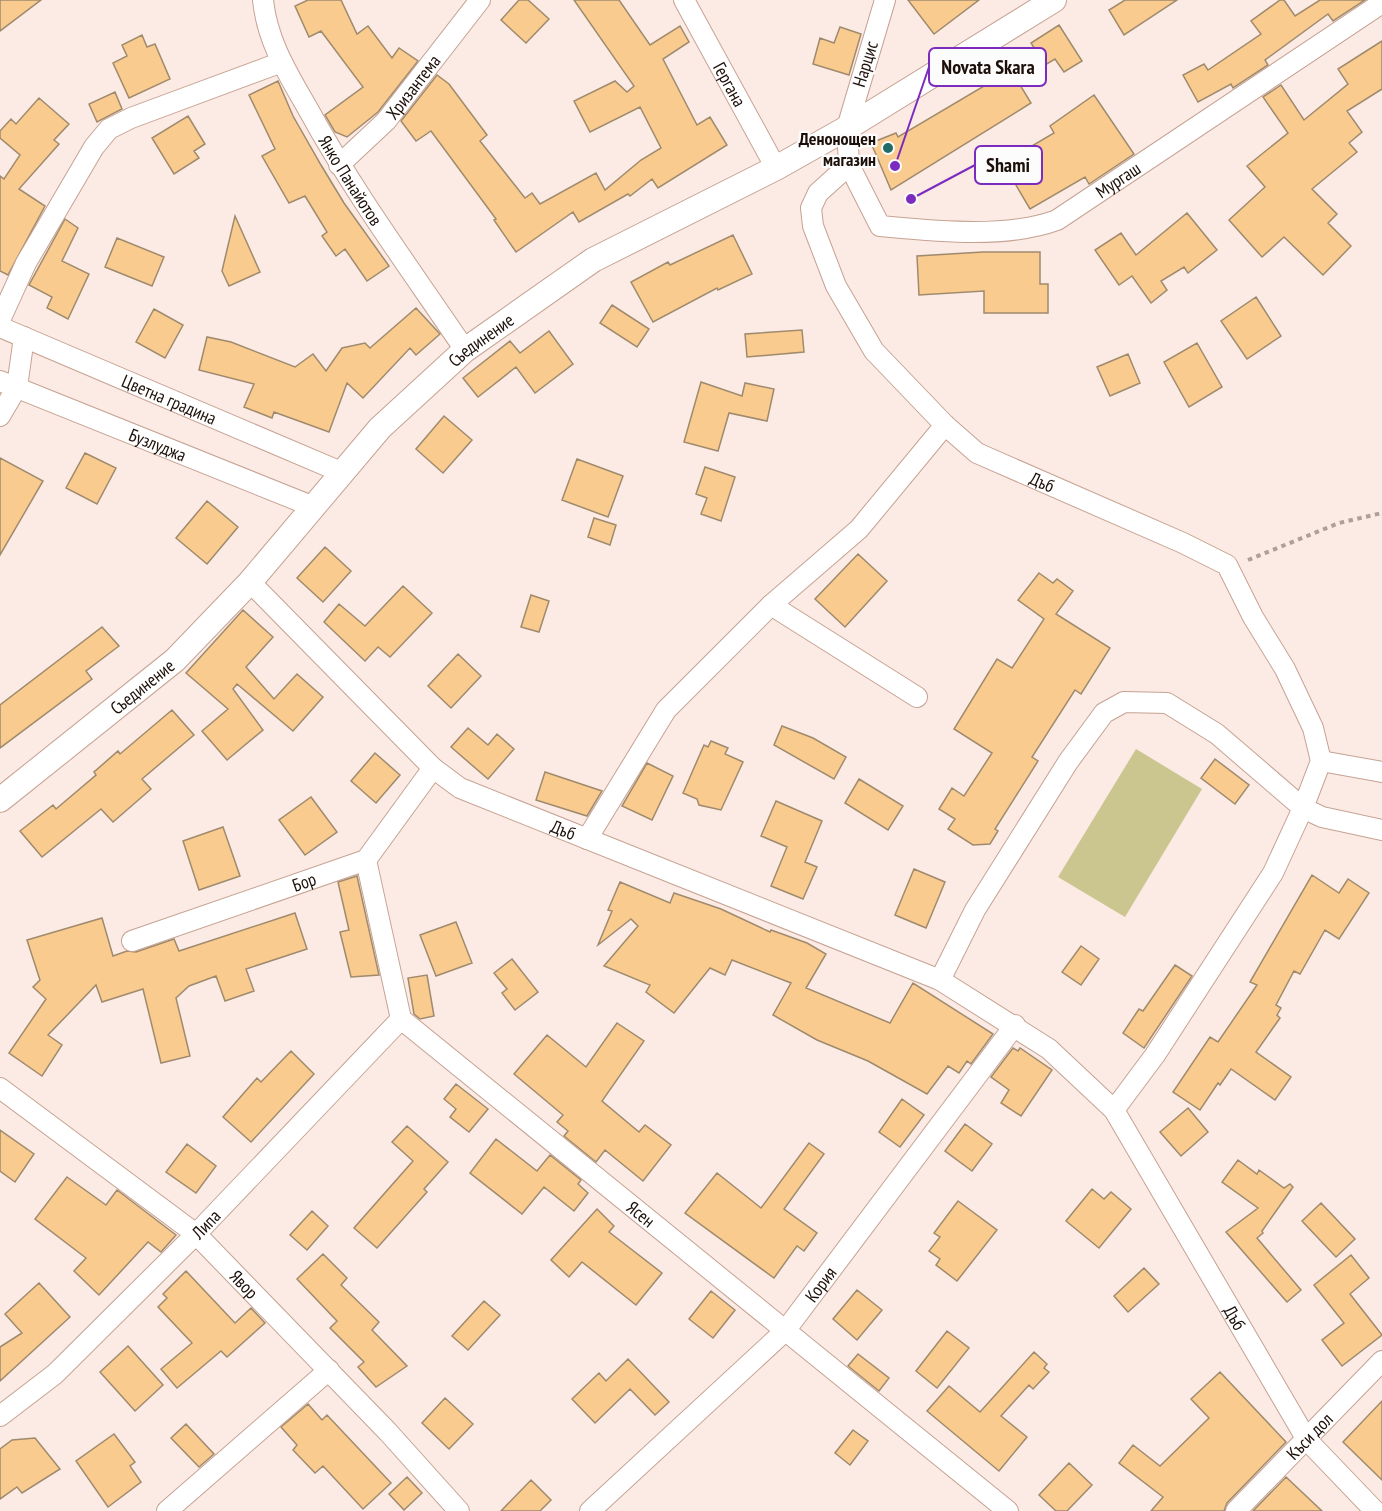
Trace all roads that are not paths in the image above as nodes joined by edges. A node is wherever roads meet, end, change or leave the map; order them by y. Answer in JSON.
{"nodes":[{"id":1,"x":263,"y":0,"type":"edge"},
{"id":2,"x":480,"y":0,"type":"edge"},
{"id":3,"x":684,"y":0,"type":"edge"},
{"id":4,"x":885,"y":0,"type":"edge"},
{"id":5,"x":1054,"y":0,"type":"edge"},
{"id":6,"x":1382,"y":3,"type":"edge"},
{"id":7,"x":282,"y":62,"type":"junction"},
{"id":8,"x":847,"y":128,"type":"junction"},
{"id":9,"x":339,"y":165,"type":"junction"},
{"id":10,"x":849,"y":165,"type":"junction"},
{"id":11,"x":776,"y":168,"type":"junction"},
{"id":12,"x":0,"y":320,"type":"edge"},
{"id":13,"x":0,"y":327,"type":"edge"},
{"id":14,"x":24,"y":337,"type":"junction"},
{"id":15,"x":465,"y":350,"type":"junction"},
{"id":16,"x":8,"y":384,"type":"edge"},
{"id":17,"x":0,"y":416,"type":"edge"},
{"id":18,"x":945,"y":425,"type":"junction"},
{"id":19,"x":341,"y":472,"type":"junction"},
{"id":20,"x":314,"y":507,"type":"junction"},
{"id":21,"x":250,"y":582,"type":"junction"},
{"id":22,"x":771,"y":605,"type":"junction"},
{"id":23,"x":918,"y":697,"type":"dead end"},
{"id":24,"x":1321,"y":761,"type":"junction"},
{"id":25,"x":433,"y":768,"type":"junction"},
{"id":26,"x":1382,"y":772,"type":"edge"},
{"id":27,"x":0,"y":800,"type":"edge"},
{"id":28,"x":1304,"y":808,"type":"junction"},
{"id":29,"x":1382,"y":830,"type":"edge"},
{"id":30,"x":587,"y":839,"type":"junction"},
{"id":31,"x":366,"y":860,"type":"junction"},
{"id":32,"x":132,"y":941,"type":"dead end"},
{"id":33,"x":940,"y":980,"type":"junction"},
{"id":34,"x":400,"y":1019,"type":"junction"},
{"id":35,"x":1015,"y":1025,"type":"junction"},
{"id":36,"x":0,"y":1088,"type":"edge"},
{"id":37,"x":1114,"y":1110,"type":"junction"},
{"id":38,"x":196,"y":1234,"type":"junction"},
{"id":39,"x":784,"y":1331,"type":"junction"},
{"id":40,"x":1382,"y":1361,"type":"edge"},
{"id":41,"x":329,"y":1370,"type":"junction"},
{"id":42,"x":0,"y":1416,"type":"edge"},
{"id":43,"x":1307,"y":1440,"type":"junction"},
{"id":44,"x":167,"y":1511,"type":"edge"},
{"id":45,"x":459,"y":1511,"type":"edge"},
{"id":46,"x":590,"y":1511,"type":"edge"},
{"id":47,"x":1008,"y":1511,"type":"edge"},
{"id":48,"x":1236,"y":1511,"type":"edge"},
{"id":49,"x":1375,"y":1511,"type":"edge"}],
"edges":[{"from":1,"to":7,"type":"street","name":"Янко Панайотов"},
{"from":2,"to":9,"type":"street","name":"Хризантема"},
{"from":3,"to":11,"type":"street","name":"Гергана"},
{"from":4,"to":8,"type":"street","name":"Нарцис"},
{"from":5,"to":8,"type":"street","name":"Съединение"},
{"from":6,"to":10,"type":"street","name":"Мургаш"},
{"from":7,"to":9,"type":"street","name":"Янко Панайотов"},
{"from":7,"to":12,"type":"street"},
{"from":8,"to":10,"type":"street"},
{"from":8,"to":11,"type":"street","name":"Съединение"},
{"from":9,"to":15,"type":"street","name":"Янко Панайотов"},
{"from":10,"to":18,"type":"street","name":"Дъб"},
{"from":11,"to":15,"type":"street","name":"Съединение"},
{"from":13,"to":14,"type":"street","name":"Цветна градина"},
{"from":14,"to":16,"type":"street"},
{"from":14,"to":19,"type":"street","name":"Цветна градина"},
{"from":15,"to":19,"type":"street","name":"Съединение"},
{"from":16,"to":17,"type":"street"},
{"from":16,"to":20,"type":"street","name":"Бузлуджа"},
{"from":18,"to":22,"type":"street"},
{"from":18,"to":24,"type":"street","name":"Дъб"},
{"from":19,"to":20,"type":"street","name":"Съединение"},
{"from":20,"to":21,"type":"street","name":"Съединение"},
{"from":21,"to":25,"type":"street","name":"Дъб"},
{"from":21,"to":27,"type":"street","name":"Съединение"},
{"from":22,"to":23,"type":"street"},
{"from":22,"to":30,"type":"street"},
{"from":24,"to":26,"type":"street"},
{"from":24,"to":28,"type":"street"},
{"from":25,"to":30,"type":"street","name":"Дъб"},
{"from":25,"to":31,"type":"street"},
{"from":28,"to":29,"type":"street"},
{"from":28,"to":33,"type":"street"},
{"from":28,"to":37,"type":"street"},
{"from":30,"to":33,"type":"street","name":"Дъб"},
{"from":31,"to":32,"type":"street","name":"Бор"},
{"from":31,"to":34,"type":"street"},
{"from":33,"to":35,"type":"street","name":"Дъб"},
{"from":34,"to":38,"type":"street","name":"Липа"},
{"from":34,"to":39,"type":"street","name":"Ясен"},
{"from":35,"to":37,"type":"street","name":"Дъб"},
{"from":35,"to":39,"type":"street","name":"Кория"},
{"from":36,"to":38,"type":"street","name":"Явор"},
{"from":37,"to":43,"type":"street","name":"Дъб"},
{"from":38,"to":41,"type":"street","name":"Явор"},
{"from":38,"to":42,"type":"street","name":"Липа"},
{"from":39,"to":46,"type":"street","name":"Кория"},
{"from":39,"to":47,"type":"street","name":"Ясен"},
{"from":40,"to":43,"type":"street","name":"Къси дол"},
{"from":41,"to":44,"type":"street"},
{"from":41,"to":45,"type":"street","name":"Явор"},
{"from":43,"to":48,"type":"street","name":"Къси дол"},
{"from":43,"to":49,"type":"street","name":"Дъб"}]}
